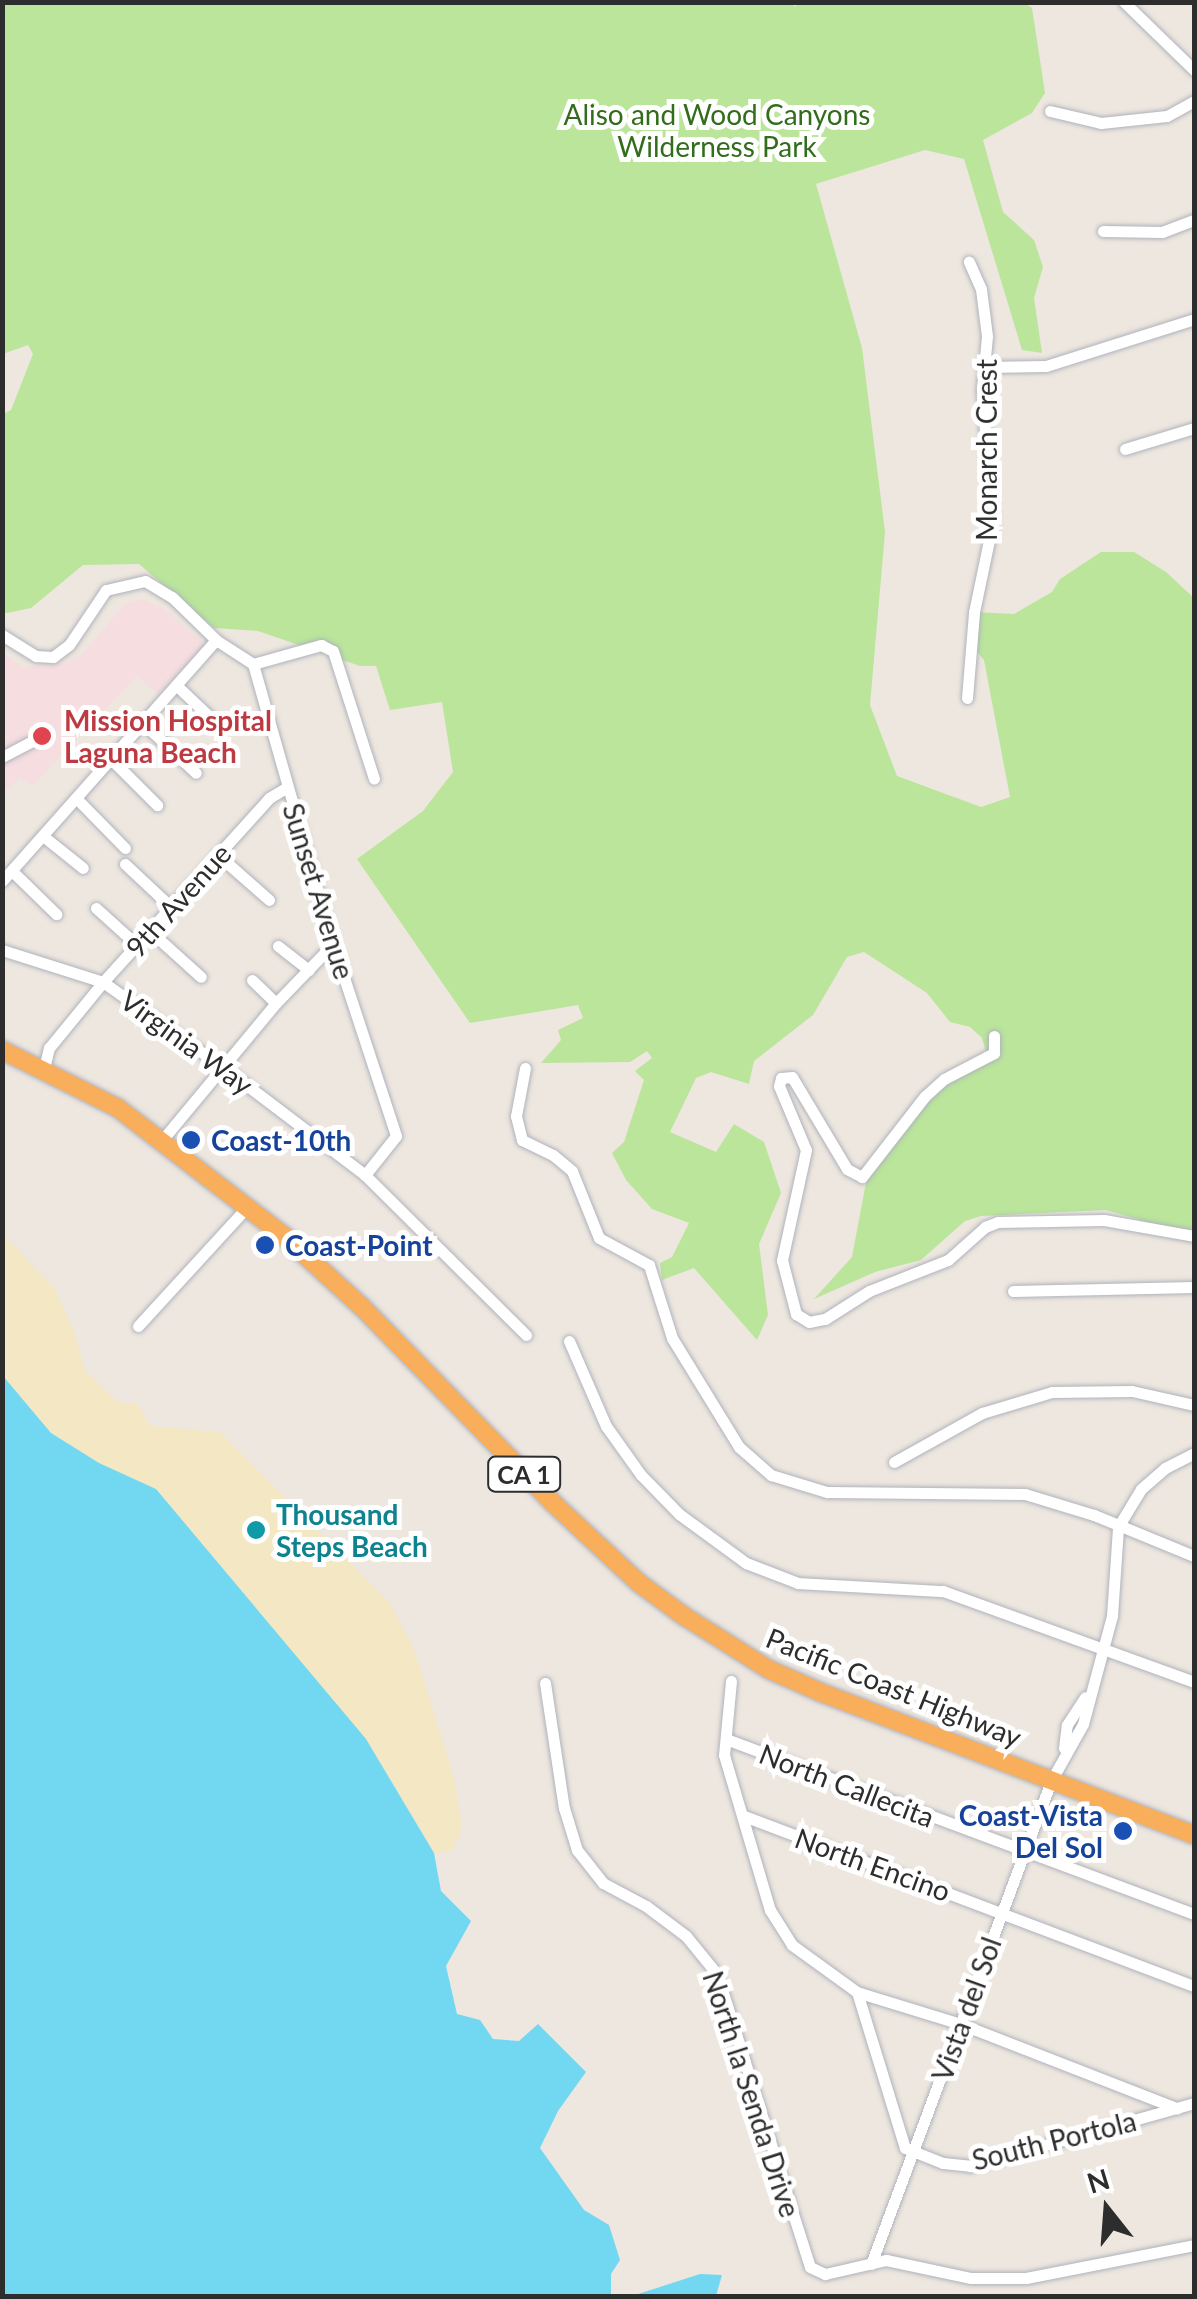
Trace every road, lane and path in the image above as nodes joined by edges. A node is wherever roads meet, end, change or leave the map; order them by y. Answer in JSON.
{"nodes":[{"id":1,"x":1124,"y":2,"type":"edge"},
{"id":2,"x":1194,"y":70,"type":"edge"},
{"id":3,"x":1194,"y":101,"type":"edge"},
{"id":4,"x":1050,"y":111,"type":"dead end"},
{"id":5,"x":1194,"y":220,"type":"edge"},
{"id":6,"x":1103,"y":231,"type":"dead end"},
{"id":7,"x":970,"y":262,"type":"dead end"},
{"id":8,"x":1194,"y":319,"type":"edge"},
{"id":9,"x":984,"y":368,"type":"junction"},
{"id":10,"x":1194,"y":428,"type":"edge"},
{"id":11,"x":1125,"y":449,"type":"dead end"},
{"id":12,"x":2,"y":635,"type":"edge"},
{"id":13,"x":216,"y":640,"type":"junction"},
{"id":14,"x":253,"y":664,"type":"junction"},
{"id":15,"x":176,"y":684,"type":"junction"},
{"id":16,"x":967,"y":698,"type":"dead end"},
{"id":17,"x":214,"y":721,"type":"dead end"},
{"id":18,"x":142,"y":722,"type":"junction"},
{"id":19,"x":38,"y":738,"type":"dead end"},
{"id":20,"x":2,"y":757,"type":"edge"},
{"id":21,"x":112,"y":760,"type":"junction"},
{"id":22,"x":196,"y":773,"type":"dead end"},
{"id":23,"x":374,"y":779,"type":"dead end"},
{"id":24,"x":287,"y":787,"type":"junction"},
{"id":25,"x":76,"y":798,"type":"junction"},
{"id":26,"x":158,"y":804,"type":"dead end"},
{"id":27,"x":43,"y":836,"type":"junction"},
{"id":28,"x":125,"y":848,"type":"dead end"},
{"id":29,"x":218,"y":855,"type":"junction"},
{"id":30,"x":124,"y":864,"type":"dead end"},
{"id":31,"x":82,"y":868,"type":"dead end"},
{"id":32,"x":7,"y":876,"type":"edge"},
{"id":33,"x":268,"y":900,"type":"dead end"},
{"id":34,"x":96,"y":908,"type":"dead end"},
{"id":35,"x":172,"y":908,"type":"junction"},
{"id":36,"x":56,"y":914,"type":"dead end"},
{"id":37,"x":151,"y":932,"type":"junction"},
{"id":38,"x":333,"y":944,"type":"junction"},
{"id":39,"x":138,"y":946,"type":"junction"},
{"id":40,"x":278,"y":946,"type":"dead end"},
{"id":41,"x":2,"y":950,"type":"edge"},
{"id":42,"x":309,"y":970,"type":"junction"},
{"id":43,"x":201,"y":976,"type":"dead end"},
{"id":44,"x":252,"y":980,"type":"dead end"},
{"id":45,"x":103,"y":982,"type":"junction"},
{"id":46,"x":276,"y":1004,"type":"junction"},
{"id":47,"x":994,"y":1036,"type":"dead end"},
{"id":48,"x":2,"y":1050,"type":"edge"},
{"id":49,"x":222,"y":1067,"type":"junction"},
{"id":50,"x":525,"y":1068,"type":"dead end"},
{"id":51,"x":44,"y":1069,"type":"junction"},
{"id":52,"x":163,"y":1139,"type":"junction"},
{"id":53,"x":365,"y":1175,"type":"junction"},
{"id":54,"x":247,"y":1207,"type":"junction"},
{"id":55,"x":1194,"y":1236,"type":"edge"},
{"id":56,"x":1194,"y":1287,"type":"edge"},
{"id":57,"x":1013,"y":1291,"type":"dead end"},
{"id":58,"x":138,"y":1326,"type":"dead end"},
{"id":59,"x":526,"y":1336,"type":"dead end"},
{"id":60,"x":570,"y":1341,"type":"dead end"},
{"id":61,"x":1194,"y":1405,"type":"edge"},
{"id":62,"x":1194,"y":1452,"type":"edge"},
{"id":63,"x":894,"y":1462,"type":"dead end"},
{"id":64,"x":1118,"y":1527,"type":"junction"},
{"id":65,"x":1194,"y":1556,"type":"edge"},
{"id":66,"x":1101,"y":1648,"type":"junction"},
{"id":67,"x":731,"y":1681,"type":"dead end"},
{"id":68,"x":1194,"y":1682,"type":"edge"},
{"id":69,"x":545,"y":1683,"type":"dead end"},
{"id":70,"x":726,"y":1739,"type":"junction"},
{"id":71,"x":1052,"y":1781,"type":"junction"},
{"id":72,"x":744,"y":1816,"type":"junction"},
{"id":73,"x":1194,"y":1835,"type":"edge"},
{"id":74,"x":1026,"y":1851,"type":"junction"},
{"id":75,"x":1002,"y":1911,"type":"junction"},
{"id":76,"x":1194,"y":1914,"type":"edge"},
{"id":77,"x":1194,"y":1986,"type":"edge"},
{"id":78,"x":856,"y":1992,"type":"junction"},
{"id":79,"x":960,"y":2024,"type":"junction"},
{"id":80,"x":1194,"y":2103,"type":"edge"},
{"id":81,"x":1177,"y":2108,"type":"junction"},
{"id":82,"x":914,"y":2152,"type":"junction"},
{"id":83,"x":1194,"y":2244,"type":"edge"},
{"id":84,"x":871,"y":2264,"type":"junction"}],
"edges":[{"from":1,"to":2,"type":"street"},
{"from":3,"to":4,"type":"street"},
{"from":5,"to":6,"type":"street"},
{"from":7,"to":9,"type":"street","name":"Monarch Crest"},
{"from":8,"to":9,"type":"street"},
{"from":9,"to":16,"type":"street","name":"Monarch Crest"},
{"from":10,"to":11,"type":"street"},
{"from":12,"to":13,"type":"street"},
{"from":13,"to":14,"type":"street"},
{"from":13,"to":15,"type":"street"},
{"from":14,"to":23,"type":"street"},
{"from":14,"to":24,"type":"street","name":"Sunset Avenue"},
{"from":15,"to":17,"type":"street"},
{"from":15,"to":18,"type":"street"},
{"from":18,"to":21,"type":"street"},
{"from":18,"to":22,"type":"street"},
{"from":19,"to":20,"type":"street"},
{"from":21,"to":25,"type":"street"},
{"from":21,"to":26,"type":"street"},
{"from":24,"to":29,"type":"street","name":"9th Avenue"},
{"from":24,"to":38,"type":"street","name":"Sunset Avenue"},
{"from":25,"to":27,"type":"street"},
{"from":25,"to":28,"type":"street"},
{"from":27,"to":31,"type":"street"},
{"from":27,"to":32,"type":"street"},
{"from":29,"to":33,"type":"street"},
{"from":29,"to":35,"type":"street","name":"9th Avenue"},
{"from":30,"to":35,"type":"street"},
{"from":32,"to":36,"type":"street"},
{"from":34,"to":39,"type":"street"},
{"from":35,"to":37,"type":"street","name":"9th Avenue"},
{"from":37,"to":39,"type":"street","name":"9th Avenue"},
{"from":37,"to":43,"type":"street"},
{"from":38,"to":42,"type":"street"},
{"from":38,"to":53,"type":"street","name":"Sunset Avenue"},
{"from":39,"to":45,"type":"street","name":"9th Avenue"},
{"from":40,"to":42,"type":"street"},
{"from":41,"to":45,"type":"street","name":"Virginia Way"},
{"from":42,"to":46,"type":"street"},
{"from":44,"to":46,"type":"street"},
{"from":45,"to":49,"type":"street","name":"Virginia Way"},
{"from":45,"to":51,"type":"street","name":"9th Avenue"},
{"from":46,"to":49,"type":"street"},
{"from":47,"to":55,"type":"street"},
{"from":48,"to":51,"type":"highway","name":"Pacific Coast Highway","number":"CA 1"},
{"from":49,"to":52,"type":"street"},
{"from":49,"to":53,"type":"street","name":"Virginia Way"},
{"from":50,"to":64,"type":"street"},
{"from":51,"to":52,"type":"highway","name":"Pacific Coast Highway","number":"CA 1"},
{"from":52,"to":54,"type":"highway","name":"Pacific Coast Highway","number":"CA 1"},
{"from":53,"to":59,"type":"street","name":"Virginia Way"},
{"from":54,"to":58,"type":"street"},
{"from":54,"to":71,"type":"highway","name":"Pacific Coast Highway","number":"CA 1"},
{"from":56,"to":57,"type":"street"},
{"from":60,"to":66,"type":"street"},
{"from":61,"to":63,"type":"street"},
{"from":62,"to":64,"type":"street","name":"Vista del Sol"},
{"from":64,"to":65,"type":"street"},
{"from":64,"to":66,"type":"street","name":"Vista del Sol"},
{"from":66,"to":68,"type":"street"},
{"from":66,"to":71,"type":"street","name":"Vista del Sol"},
{"from":67,"to":70,"type":"street"},
{"from":69,"to":84,"type":"street","name":"North la Senda Drive"},
{"from":70,"to":72,"type":"street"},
{"from":70,"to":74,"type":"street","name":"North Callecita"},
{"from":71,"to":73,"type":"highway","name":"Pacific Coast Highway","number":"CA 1"},
{"from":71,"to":74,"type":"street","name":"Vista del Sol"},
{"from":72,"to":75,"type":"street","name":"North Encino"},
{"from":72,"to":78,"type":"street"},
{"from":74,"to":75,"type":"street","name":"Vista del Sol"},
{"from":74,"to":76,"type":"street","name":"North Callecita"},
{"from":75,"to":77,"type":"street","name":"North Encino"},
{"from":75,"to":79,"type":"street","name":"Vista del Sol"},
{"from":78,"to":79,"type":"street"},
{"from":78,"to":82,"type":"street"},
{"from":79,"to":81,"type":"street"},
{"from":79,"to":82,"type":"street","name":"Vista del Sol"},
{"from":80,"to":81,"type":"street","name":"South Portola"},
{"from":81,"to":82,"type":"street","name":"South Portola"},
{"from":82,"to":84,"type":"street","name":"Vista del Sol"},
{"from":83,"to":84,"type":"street","name":"North la Senda Drive"}]}
